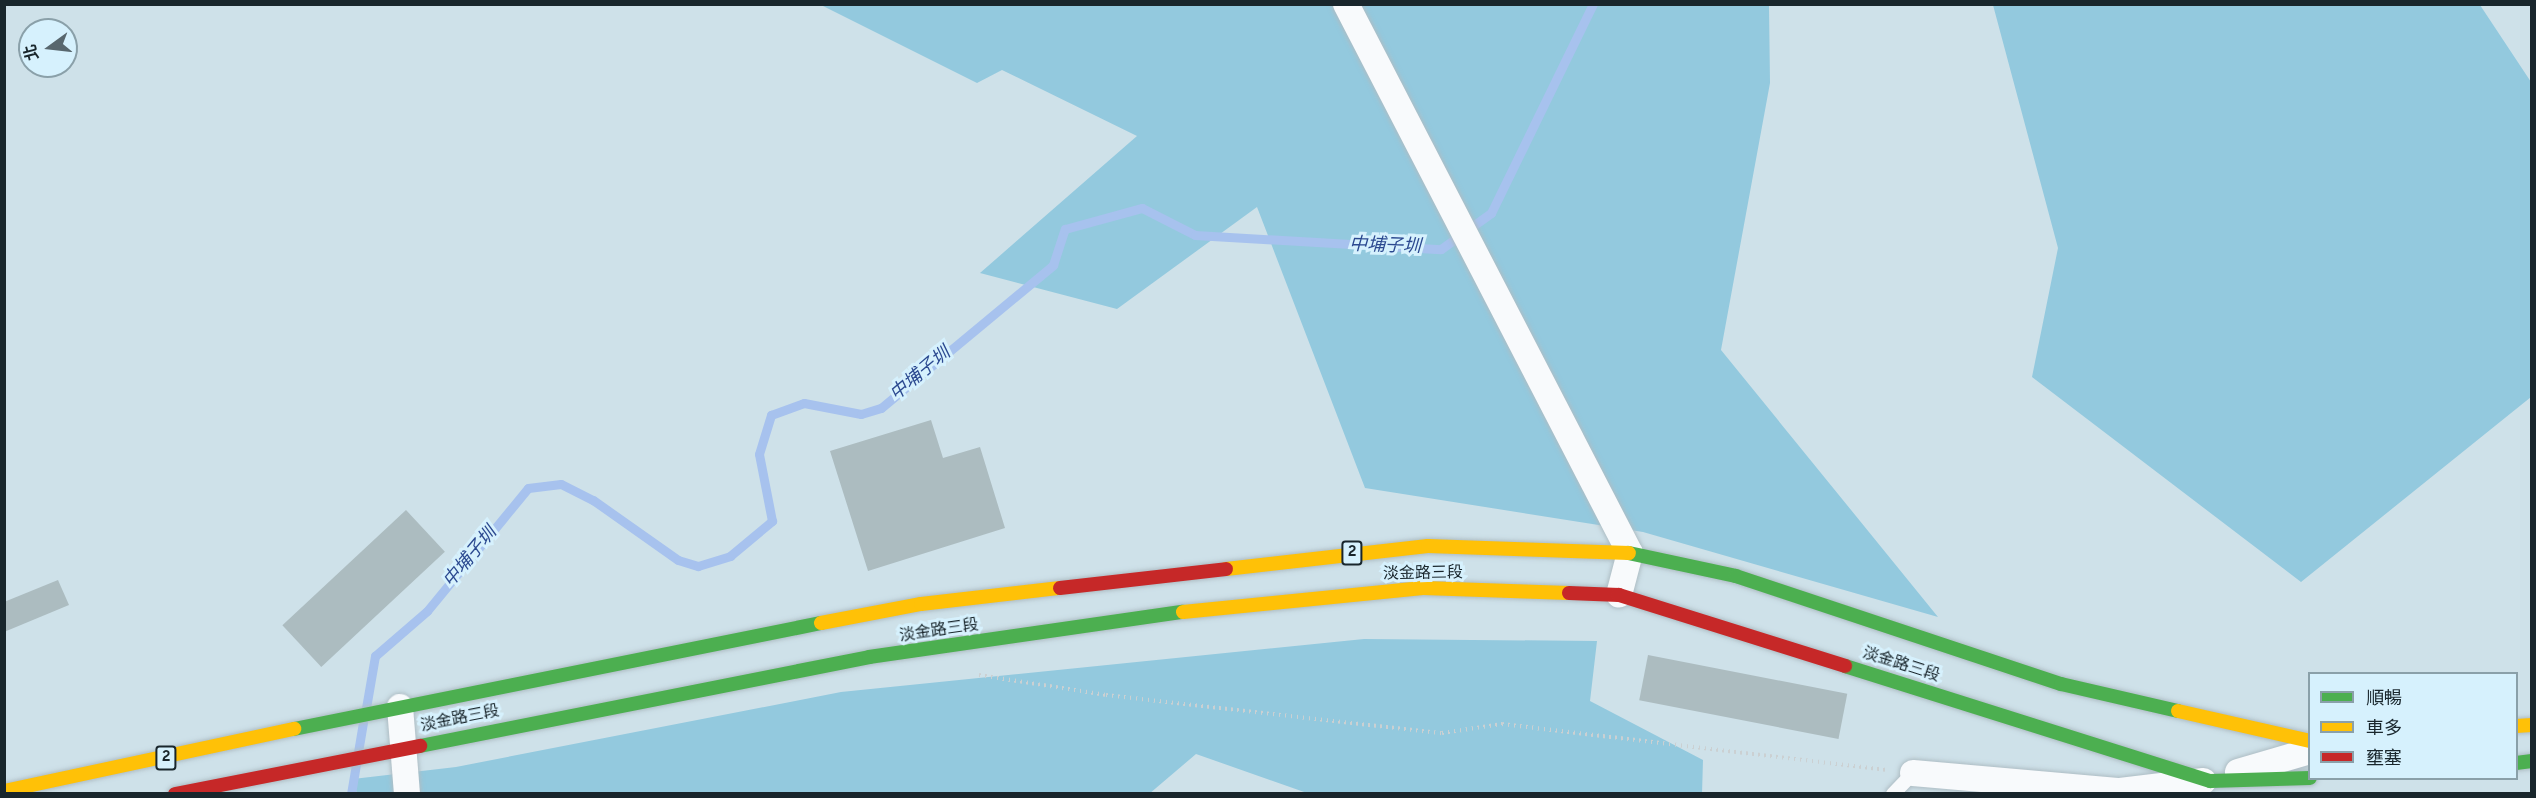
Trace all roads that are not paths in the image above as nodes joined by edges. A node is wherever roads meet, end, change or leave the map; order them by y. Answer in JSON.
{"nodes":[{"id":1,"x":1346,"y":4,"type":"edge"},
{"id":2,"x":1630,"y":553,"type":"junction"},
{"id":3,"x":1619,"y":596,"type":"junction"},
{"id":4,"x":390,"y":710,"type":"junction"},
{"id":5,"x":2308,"y":741,"type":"edge"},
{"id":6,"x":404,"y":747,"type":"junction"},
{"id":7,"x":2308,"y":752,"type":"edge"},
{"id":8,"x":1913,"y":773,"type":"joint"},
{"id":9,"x":2308,"y":778,"type":"edge"},
{"id":10,"x":2210,"y":780,"type":"junction"},
{"id":11,"x":4,"y":791,"type":"edge"},
{"id":12,"x":175,"y":794,"type":"edge"},
{"id":13,"x":407,"y":794,"type":"edge"},
{"id":14,"x":1893,"y":794,"type":"edge"}],
"edges":[{"from":1,"to":2,"type":"street"},
{"from":2,"to":3,"type":"street"},
{"from":2,"to":4,"type":"main road","name":"淡金路三段","number":"2"},
{"from":2,"to":5,"type":"main road","name":"淡金路三段","number":"2"},
{"from":3,"to":6,"type":"main road","name":"淡金路三段","number":"2"},
{"from":3,"to":10,"type":"main road","name":"淡金路三段","number":"2"},
{"from":4,"to":6,"type":"street"},
{"from":4,"to":11,"type":"main road","number":"2"},
{"from":6,"to":12,"type":"main road","name":"淡金路三段","number":"2"},
{"from":6,"to":13,"type":"street"},
{"from":7,"to":10,"type":"street"},
{"from":8,"to":10,"type":"street"},
{"from":8,"to":14,"type":"lane"},
{"from":9,"to":10,"type":"main road","name":"淡金路三段","number":"2"}]}
